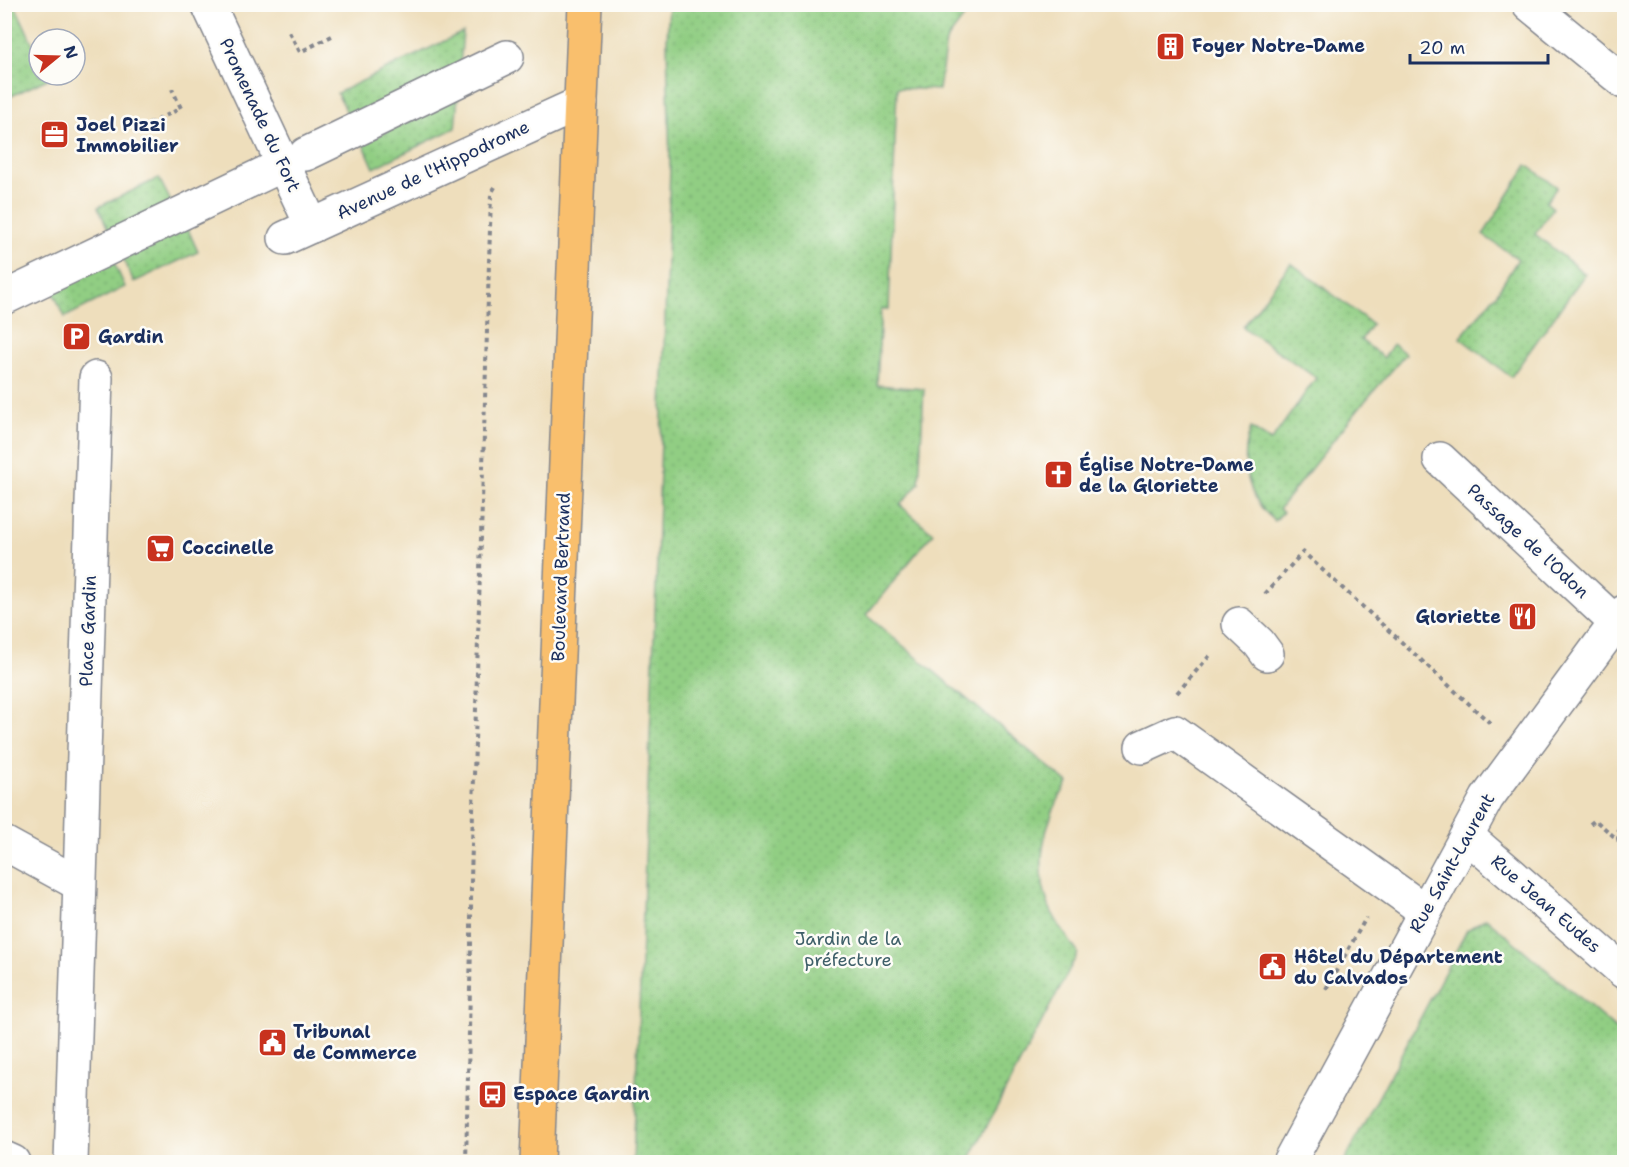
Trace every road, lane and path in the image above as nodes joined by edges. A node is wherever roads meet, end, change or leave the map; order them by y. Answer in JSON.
{"nodes":[{"id":1,"x":208,"y":4,"type":"edge"},
{"id":2,"x":585,"y":4,"type":"edge"},
{"id":3,"x":1529,"y":4,"type":"edge"},
{"id":4,"x":289,"y":32,"type":"dead end"},
{"id":5,"x":332,"y":36,"type":"dead end"},
{"id":6,"x":507,"y":57,"type":"dead end"},
{"id":7,"x":1624,"y":82,"type":"edge"},
{"id":8,"x":172,"y":89,"type":"dead end"},
{"id":9,"x":580,"y":103,"type":"junction"},
{"id":10,"x":148,"y":124,"type":"dead end"},
{"id":11,"x":306,"y":154,"type":"dead end"},
{"id":12,"x":272,"y":170,"type":"dead end"},
{"id":13,"x":495,"y":186,"type":"dead end"},
{"id":14,"x":299,"y":232,"type":"joint"},
{"id":15,"x":4,"y":298,"type":"edge"},
{"id":16,"x":96,"y":378,"type":"dead end"},
{"id":17,"x":1440,"y":459,"type":"dead end"},
{"id":18,"x":1239,"y":624,"type":"junction"},
{"id":19,"x":1619,"y":626,"type":"edge"},
{"id":20,"x":1267,"y":654,"type":"dead end"},
{"id":21,"x":1496,"y":729,"type":"dead end"},
{"id":22,"x":1175,"y":732,"type":"junction"},
{"id":23,"x":1142,"y":747,"type":"dead end"},
{"id":24,"x":1623,"y":774,"type":"edge"},
{"id":25,"x":1590,"y":824,"type":"dead end"},
{"id":26,"x":1467,"y":836,"type":"junction"},
{"id":27,"x":4,"y":843,"type":"edge"},
{"id":28,"x":79,"y":884,"type":"junction"},
{"id":29,"x":1425,"y":911,"type":"junction"},
{"id":30,"x":1369,"y":912,"type":"dead end"},
{"id":31,"x":1624,"y":972,"type":"edge"},
{"id":32,"x":1326,"y":989,"type":"dead end"},
{"id":33,"x":4,"y":1158,"type":"edge"},
{"id":34,"x":539,"y":1158,"type":"edge"},
{"id":35,"x":13,"y":1162,"type":"edge"},
{"id":36,"x":71,"y":1162,"type":"edge"},
{"id":37,"x":466,"y":1162,"type":"edge"},
{"id":38,"x":1289,"y":1162,"type":"edge"}],
"edges":[{"from":1,"to":14,"type":"street","name":"Promenade du Fort"},
{"from":2,"to":9,"type":"main road","name":"Boulevard Bertrand"},
{"from":3,"to":7,"type":"street"},
{"from":4,"to":5,"type":"path"},
{"from":6,"to":11,"type":"street"},
{"from":8,"to":10,"type":"path"},
{"from":9,"to":14,"type":"street","name":"Avenue de l'Hippodrome"},
{"from":9,"to":34,"type":"main road","name":"Boulevard Bertrand"},
{"from":12,"to":15,"type":"street"},
{"from":13,"to":37,"type":"path"},
{"from":16,"to":28,"type":"street","name":"Place Gardin"},
{"from":17,"to":19,"type":"street","name":"Passage de l'Odon"},
{"from":18,"to":20,"type":"street"},
{"from":18,"to":21,"type":"path"},
{"from":18,"to":22,"type":"path"},
{"from":19,"to":26,"type":"street","name":"Rue Saint-Laurent"},
{"from":22,"to":23,"type":"street"},
{"from":22,"to":29,"type":"street"},
{"from":24,"to":25,"type":"path"},
{"from":26,"to":29,"type":"street","name":"Rue Saint-Laurent"},
{"from":26,"to":31,"type":"street","name":"Rue Jean Eudes"},
{"from":27,"to":28,"type":"street"},
{"from":28,"to":36,"type":"street","name":"Place Gardin"},
{"from":29,"to":38,"type":"street","name":"Rue Saint-Laurent"},
{"from":30,"to":32,"type":"path"},
{"from":33,"to":35,"type":"street"}]}
